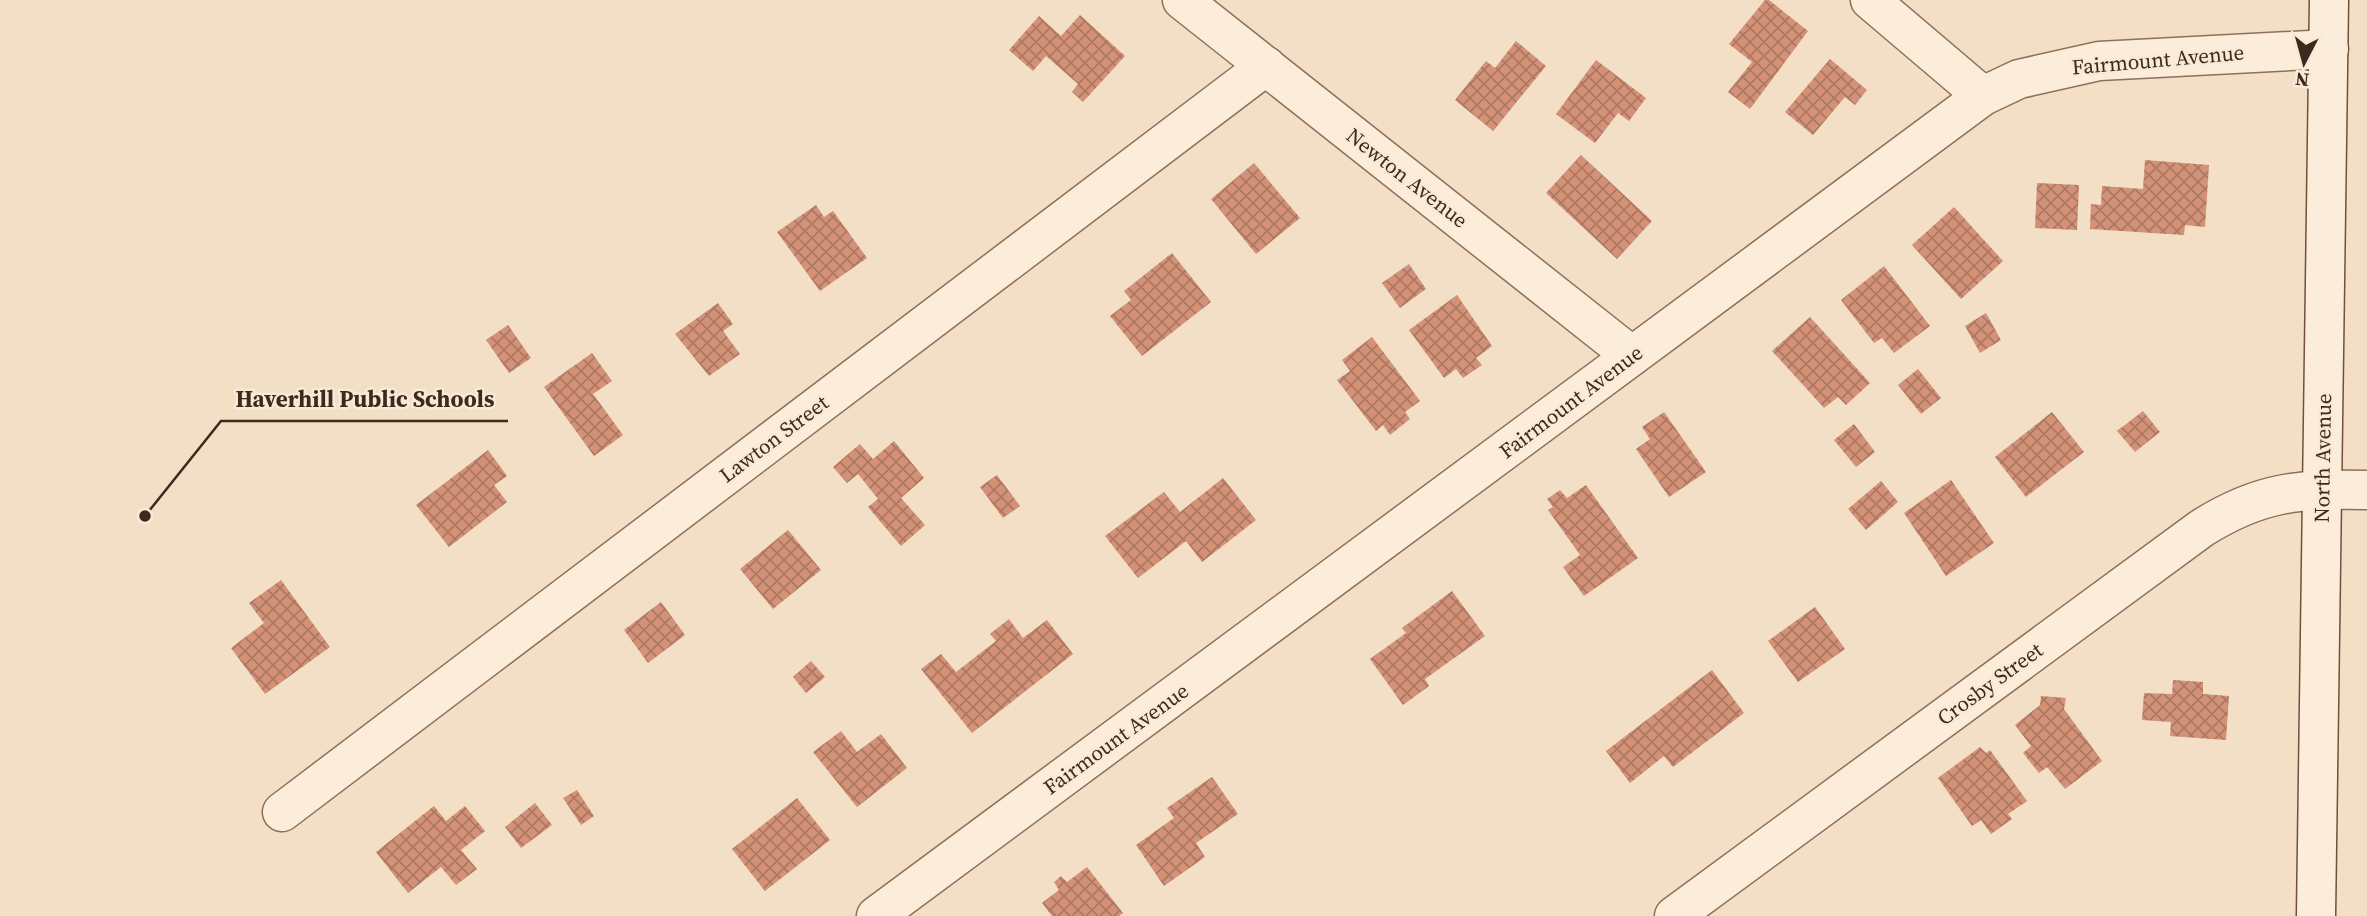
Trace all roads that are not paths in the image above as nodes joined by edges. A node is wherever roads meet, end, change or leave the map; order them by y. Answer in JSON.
{"nodes":[{"id":1,"x":1182,"y":0,"type":"edge"},
{"id":2,"x":1870,"y":0,"type":"edge"},
{"id":3,"x":2329,"y":0,"type":"edge"},
{"id":4,"x":2329,"y":49,"type":"junction"},
{"id":5,"x":1266,"y":66,"type":"junction"},
{"id":6,"x":1983,"y":96,"type":"junction"},
{"id":7,"x":1632,"y":356,"type":"junction"},
{"id":8,"x":2322,"y":489,"type":"junction"},
{"id":9,"x":2367,"y":491,"type":"edge"},
{"id":10,"x":282,"y":812,"type":"dead end"},
{"id":11,"x":876,"y":916,"type":"edge"},
{"id":12,"x":1674,"y":916,"type":"edge"},
{"id":13,"x":2316,"y":916,"type":"edge"}],
"edges":[{"from":1,"to":5,"type":"street","name":"Newton Avenue"},
{"from":2,"to":6,"type":"street"},
{"from":3,"to":4,"type":"street","name":"North Avenue"},
{"from":4,"to":6,"type":"street","name":"Fairmount Avenue"},
{"from":4,"to":8,"type":"street","name":"North Avenue"},
{"from":5,"to":7,"type":"street","name":"Newton Avenue"},
{"from":5,"to":10,"type":"street","name":"Lawton Street"},
{"from":6,"to":7,"type":"street","name":"Fairmount Avenue"},
{"from":7,"to":11,"type":"street","name":"Fairmount Avenue"},
{"from":8,"to":9,"type":"street","name":"Crosby Street"},
{"from":8,"to":12,"type":"street","name":"Crosby Street"},
{"from":8,"to":13,"type":"street","name":"North Avenue"}]}
